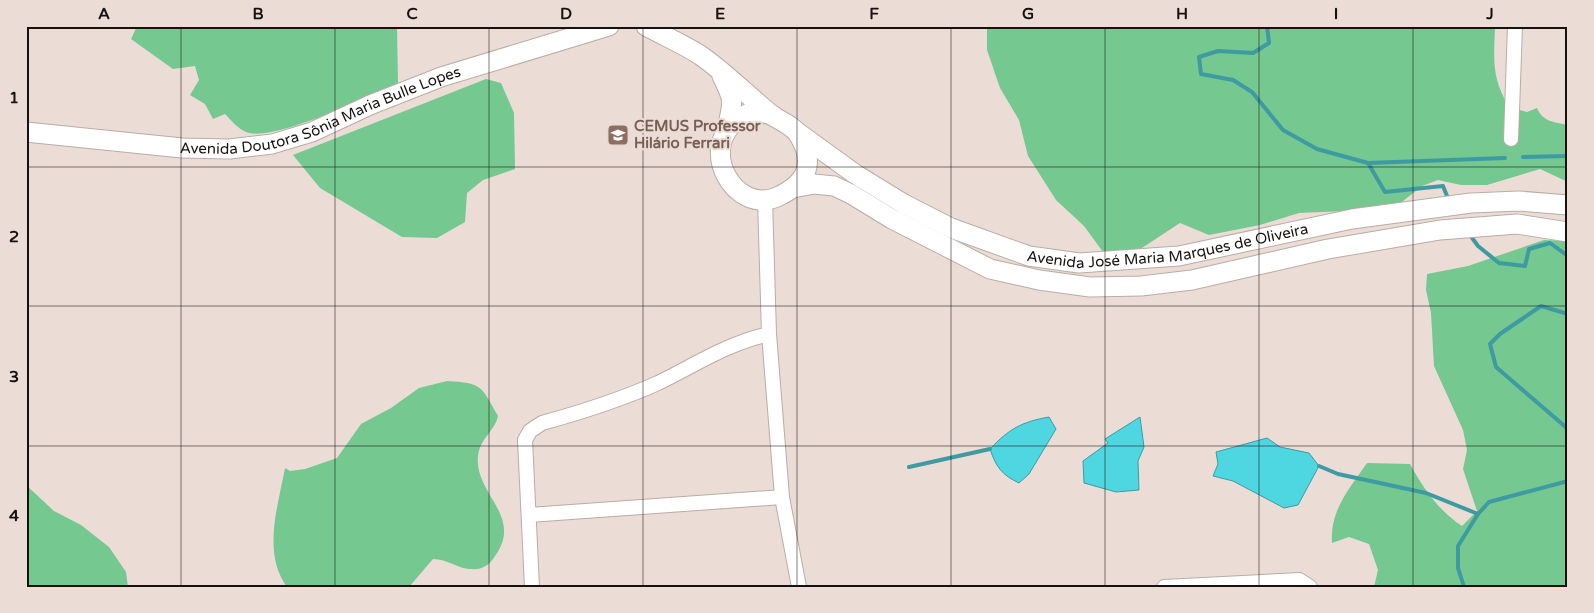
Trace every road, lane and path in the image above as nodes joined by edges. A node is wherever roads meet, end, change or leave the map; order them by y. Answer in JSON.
{"nodes":[{"id":1,"x":609,"y":26,"type":"edge"},
{"id":2,"x":646,"y":26,"type":"edge"},
{"id":3,"x":1515,"y":26,"type":"edge"},
{"id":4,"x":719,"y":70,"type":"junction"},
{"id":5,"x":774,"y":116,"type":"junction"},
{"id":6,"x":727,"y":129,"type":"junction"},
{"id":7,"x":26,"y":132,"type":"edge"},
{"id":8,"x":797,"y":132,"type":"junction"},
{"id":9,"x":1511,"y":139,"type":"dead end"},
{"id":10,"x":794,"y":188,"type":"junction"},
{"id":11,"x":765,"y":200,"type":"junction"},
{"id":12,"x":1568,"y":205,"type":"edge"},
{"id":13,"x":1568,"y":232,"type":"edge"},
{"id":14,"x":769,"y":334,"type":"junction"},
{"id":15,"x":782,"y":498,"type":"junction"},
{"id":16,"x":529,"y":515,"type":"junction"},
{"id":17,"x":532,"y":587,"type":"edge"},
{"id":18,"x":799,"y":587,"type":"edge"},
{"id":19,"x":1164,"y":587,"type":"edge"},
{"id":20,"x":1310,"y":587,"type":"edge"}],
"edges":[{"from":1,"to":7,"type":"main road","name":"Avenida Doutora Sônia Maria Bulle Lopes"},
{"from":2,"to":4,"type":"main road"},
{"from":3,"to":9,"type":"street"},
{"from":4,"to":5,"type":"main road"},
{"from":4,"to":6,"type":"main road"},
{"from":5,"to":6,"type":"main road"},
{"from":5,"to":8,"type":"main road"},
{"from":6,"to":11,"type":"main road"},
{"from":8,"to":10,"type":"main road"},
{"from":8,"to":12,"type":"main road","name":"Avenida José Maria Marques de Oliveira"},
{"from":10,"to":11,"type":"main road"},
{"from":10,"to":13,"type":"main road","name":"Avenida José Maria Marques de Oliveira"},
{"from":11,"to":14,"type":"street"},
{"from":14,"to":15,"type":"street"},
{"from":14,"to":16,"type":"street"},
{"from":15,"to":16,"type":"street"},
{"from":15,"to":18,"type":"street"},
{"from":16,"to":17,"type":"street"},
{"from":19,"to":20,"type":"street"}]}
